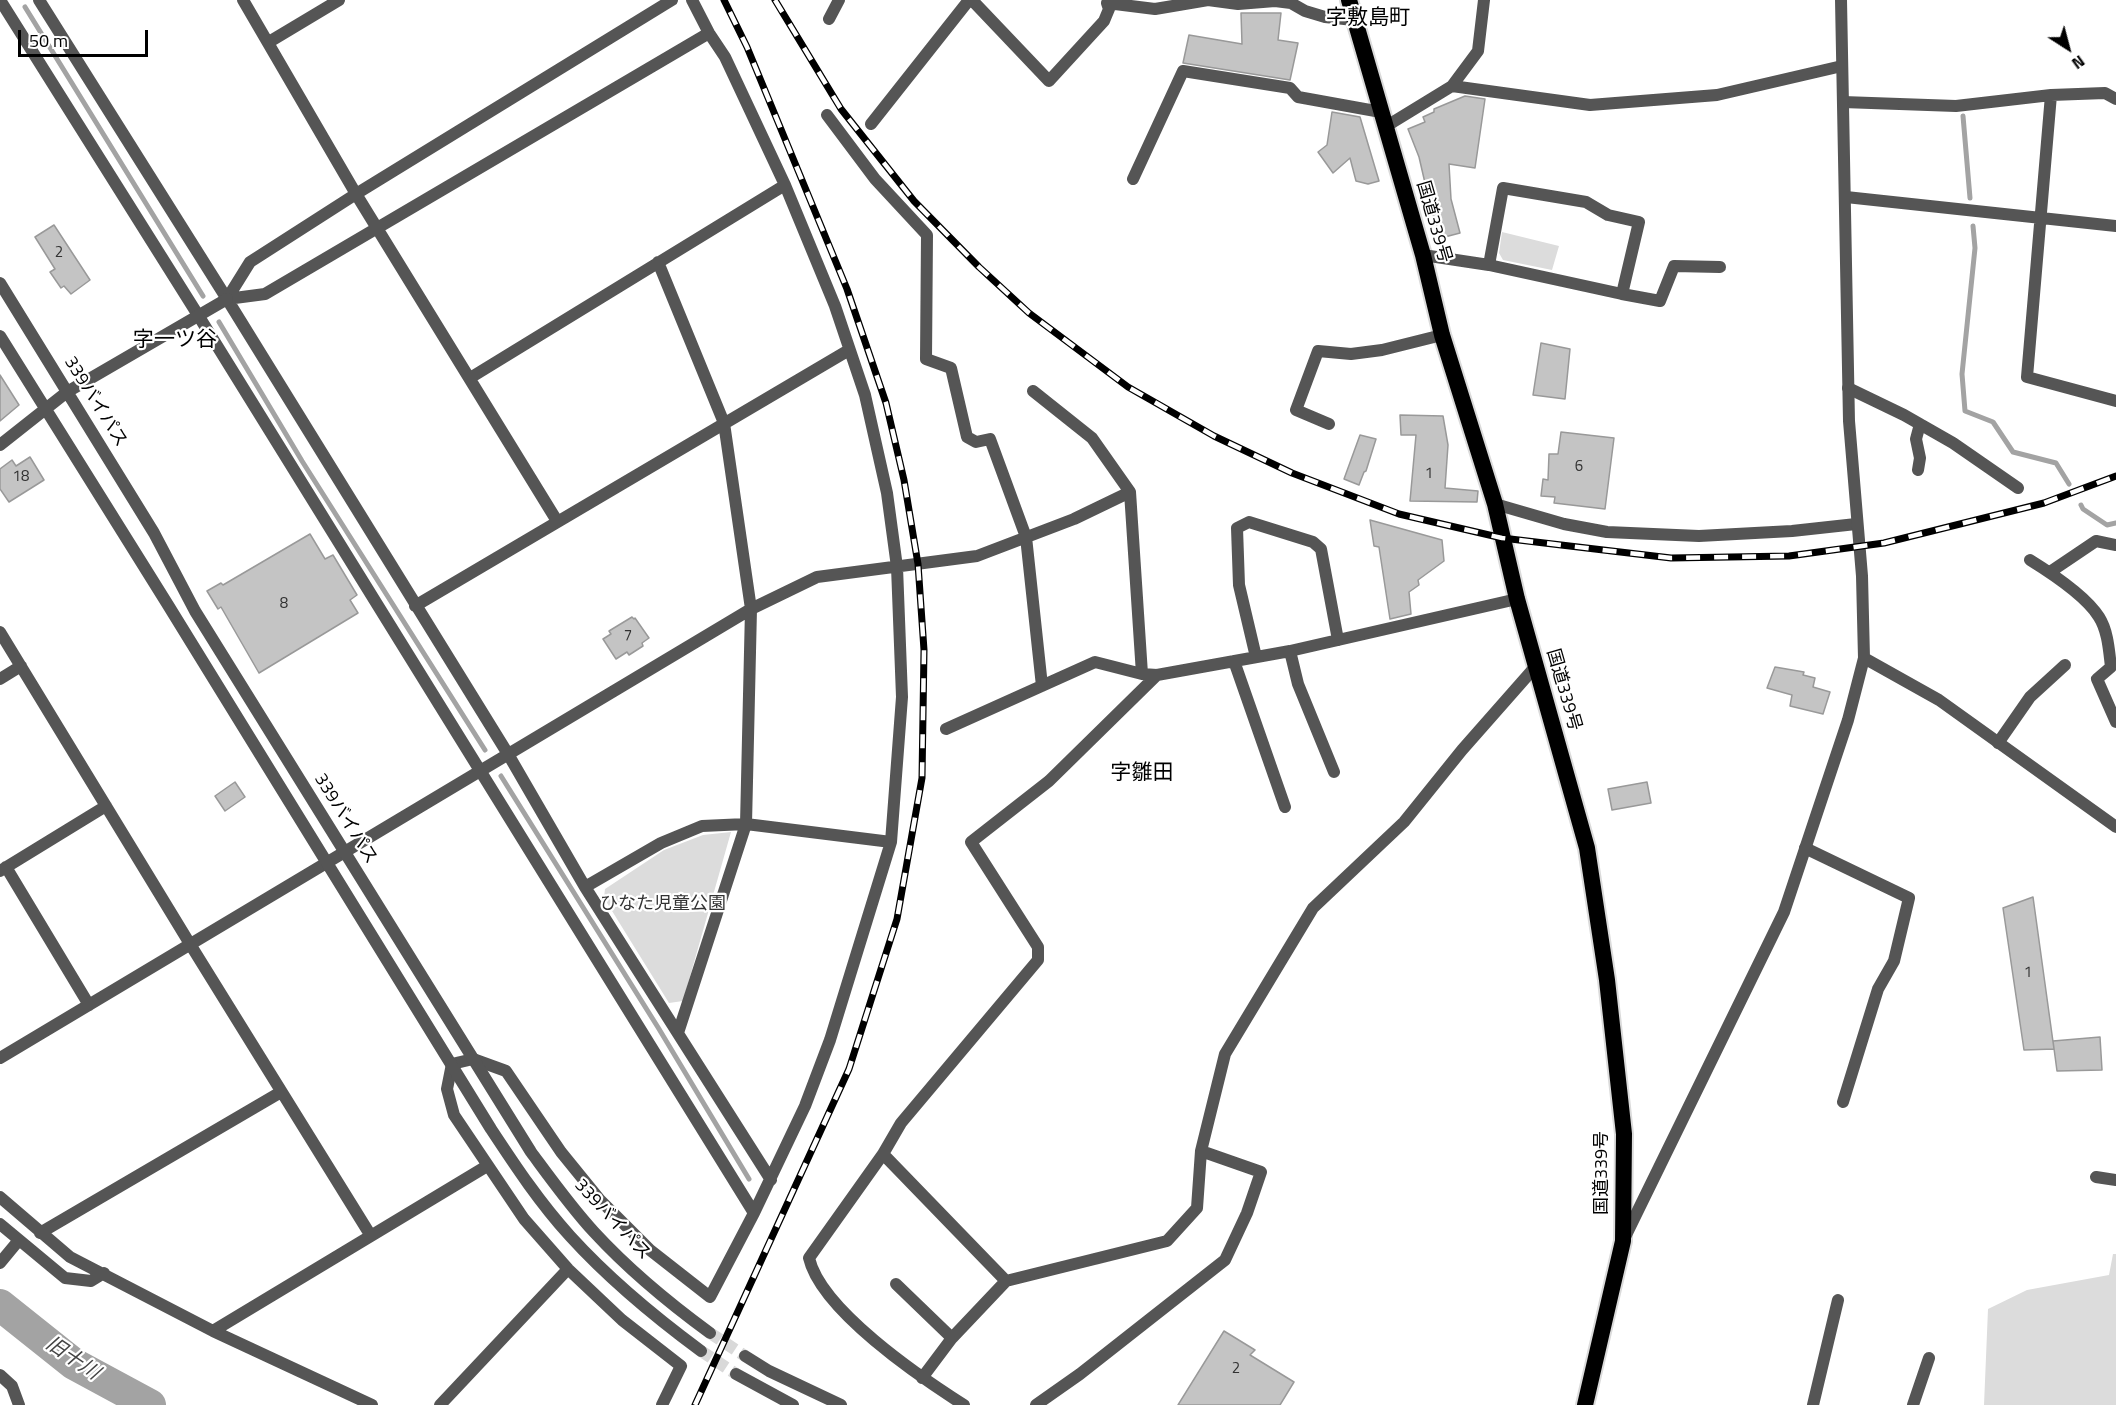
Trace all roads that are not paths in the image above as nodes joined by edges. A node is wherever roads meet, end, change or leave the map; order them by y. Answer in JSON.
{"nodes":[{"id":1,"x":39,"y":0,"type":"edge"},
{"id":2,"x":243,"y":0,"type":"edge"},
{"id":3,"x":339,"y":0,"type":"edge"},
{"id":4,"x":672,"y":0,"type":"edge"},
{"id":5,"x":692,"y":0,"type":"edge"},
{"id":6,"x":839,"y":0,"type":"edge"},
{"id":7,"x":970,"y":0,"type":"edge"},
{"id":8,"x":1349,"y":0,"type":"edge"},
{"id":9,"x":1484,"y":0,"type":"edge"},
{"id":10,"x":1841,"y":0,"type":"edge"},
{"id":11,"x":1107,"y":1,"type":"edge"},
{"id":12,"x":4,"y":4,"type":"edge"},
{"id":13,"x":829,"y":19,"type":"dead end"},
{"id":14,"x":1354,"y":20,"type":"junction"},
{"id":15,"x":709,"y":33,"type":"junction"},
{"id":16,"x":269,"y":42,"type":"junction"},
{"id":17,"x":1842,"y":66,"type":"junction"},
{"id":18,"x":1452,"y":86,"type":"junction"},
{"id":19,"x":2051,"y":95,"type":"junction"},
{"id":20,"x":2116,"y":99,"type":"edge"},
{"id":21,"x":1843,"y":102,"type":"junction"},
{"id":22,"x":827,"y":115,"type":"dead end"},
{"id":23,"x":1383,"y":119,"type":"junction"},
{"id":24,"x":870,"y":124,"type":"dead end"},
{"id":25,"x":1133,"y":179,"type":"dead end"},
{"id":26,"x":785,"y":185,"type":"junction"},
{"id":27,"x":356,"y":194,"type":"junction"},
{"id":28,"x":1846,"y":197,"type":"junction"},
{"id":29,"x":2041,"y":220,"type":"junction"},
{"id":30,"x":2116,"y":226,"type":"edge"},
{"id":31,"x":377,"y":229,"type":"junction"},
{"id":32,"x":1423,"y":255,"type":"junction"},
{"id":33,"x":658,"y":262,"type":"junction"},
{"id":34,"x":1489,"y":265,"type":"junction"},
{"id":35,"x":1720,"y":267,"type":"dead end"},
{"id":36,"x":0,"y":283,"type":"edge"},
{"id":37,"x":1622,"y":294,"type":"junction"},
{"id":38,"x":227,"y":299,"type":"junction"},
{"id":39,"x":198,"y":315,"type":"junction"},
{"id":40,"x":1442,"y":335,"type":"junction"},
{"id":41,"x":0,"y":336,"type":"edge"},
{"id":42,"x":849,"y":350,"type":"junction"},
{"id":43,"x":470,"y":378,"type":"junction"},
{"id":44,"x":1848,"y":388,"type":"junction"},
{"id":45,"x":1033,"y":391,"type":"dead end"},
{"id":46,"x":67,"y":392,"type":"junction"},
{"id":47,"x":2116,"y":401,"type":"edge"},
{"id":48,"x":45,"y":408,"type":"junction"},
{"id":49,"x":724,"y":423,"type":"junction"},
{"id":50,"x":1329,"y":424,"type":"dead end"},
{"id":51,"x":1920,"y":424,"type":"junction"},
{"id":52,"x":0,"y":445,"type":"edge"},
{"id":53,"x":1918,"y":470,"type":"dead end"},
{"id":54,"x":2018,"y":488,"type":"dead end"},
{"id":55,"x":1130,"y":492,"type":"junction"},
{"id":56,"x":1495,"y":504,"type":"junction"},
{"id":57,"x":557,"y":521,"type":"junction"},
{"id":58,"x":1856,"y":524,"type":"junction"},
{"id":59,"x":1026,"y":537,"type":"junction"},
{"id":60,"x":2116,"y":545,"type":"edge"},
{"id":61,"x":2030,"y":560,"type":"dead end"},
{"id":62,"x":897,"y":567,"type":"junction"},
{"id":63,"x":2050,"y":572,"type":"junction"},
{"id":64,"x":1517,"y":599,"type":"junction"},
{"id":65,"x":415,"y":606,"type":"junction"},
{"id":66,"x":751,"y":609,"type":"junction"},
{"id":67,"x":0,"y":632,"type":"edge"},
{"id":68,"x":1338,"y":640,"type":"junction"},
{"id":69,"x":1290,"y":651,"type":"junction"},
{"id":70,"x":1256,"y":657,"type":"junction"},
{"id":71,"x":1864,"y":658,"type":"junction"},
{"id":72,"x":1234,"y":661,"type":"junction"},
{"id":73,"x":2065,"y":665,"type":"dead end"},
{"id":74,"x":21,"y":666,"type":"junction"},
{"id":75,"x":1536,"y":666,"type":"junction"},
{"id":76,"x":1142,"y":674,"type":"junction"},
{"id":77,"x":1157,"y":675,"type":"junction"},
{"id":78,"x":0,"y":679,"type":"edge"},
{"id":79,"x":1042,"y":686,"type":"junction"},
{"id":80,"x":2116,"y":722,"type":"edge"},
{"id":81,"x":946,"y":729,"type":"dead end"},
{"id":82,"x":1998,"y":743,"type":"junction"},
{"id":83,"x":508,"y":754,"type":"junction"},
{"id":84,"x":481,"y":770,"type":"junction"},
{"id":85,"x":1334,"y":772,"type":"dead end"},
{"id":86,"x":106,"y":806,"type":"junction"},
{"id":87,"x":1285,"y":807,"type":"dead end"},
{"id":88,"x":746,"y":824,"type":"junction"},
{"id":89,"x":2116,"y":826,"type":"edge"},
{"id":90,"x":891,"y":843,"type":"junction"},
{"id":91,"x":1805,"y":848,"type":"junction"},
{"id":92,"x":345,"y":852,"type":"junction"},
{"id":93,"x":326,"y":862,"type":"junction"},
{"id":94,"x":3,"y":869,"type":"edge"},
{"id":95,"x":585,"y":887,"type":"junction"},
{"id":96,"x":189,"y":944,"type":"junction"},
{"id":97,"x":89,"y":1005,"type":"junction"},
{"id":98,"x":678,"y":1033,"type":"junction"},
{"id":99,"x":0,"y":1058,"type":"edge"},
{"id":100,"x":473,"y":1059,"type":"junction"},
{"id":101,"x":452,"y":1064,"type":"junction"},
{"id":102,"x":281,"y":1092,"type":"junction"},
{"id":103,"x":1843,"y":1102,"type":"dead end"},
{"id":104,"x":1201,"y":1151,"type":"junction"},
{"id":105,"x":883,"y":1154,"type":"junction"},
{"id":106,"x":486,"y":1166,"type":"junction"},
{"id":107,"x":2096,"y":1177,"type":"dead end"},
{"id":108,"x":2116,"y":1179,"type":"edge"},
{"id":109,"x":771,"y":1180,"type":"junction"},
{"id":110,"x":0,"y":1197,"type":"edge"},
{"id":111,"x":754,"y":1213,"type":"junction"},
{"id":112,"x":0,"y":1224,"type":"edge"},
{"id":113,"x":40,"y":1233,"type":"junction"},
{"id":114,"x":371,"y":1236,"type":"junction"},
{"id":115,"x":18,"y":1241,"type":"junction"},
{"id":116,"x":1623,"y":1241,"type":"junction"},
{"id":117,"x":0,"y":1263,"type":"edge"},
{"id":118,"x":568,"y":1269,"type":"junction"},
{"id":119,"x":104,"y":1273,"type":"junction"},
{"id":120,"x":1006,"y":1281,"type":"junction"},
{"id":121,"x":896,"y":1284,"type":"dead end"},
{"id":122,"x":1838,"y":1300,"type":"dead end"},
{"id":123,"x":213,"y":1331,"type":"junction"},
{"id":124,"x":710,"y":1333,"type":"tunnel mouth"},
{"id":125,"x":952,"y":1338,"type":"junction"},
{"id":126,"x":701,"y":1351,"type":"tunnel mouth"},
{"id":127,"x":745,"y":1356,"type":"tunnel mouth"},
{"id":128,"x":1929,"y":1358,"type":"dead end"},
{"id":129,"x":736,"y":1374,"type":"tunnel mouth"},
{"id":130,"x":0,"y":1375,"type":"edge"},
{"id":131,"x":922,"y":1378,"type":"junction"},
{"id":132,"x":19,"y":1405,"type":"edge"},
{"id":133,"x":372,"y":1405,"type":"edge"},
{"id":134,"x":440,"y":1405,"type":"edge"},
{"id":135,"x":662,"y":1405,"type":"edge"},
{"id":136,"x":793,"y":1405,"type":"edge"},
{"id":137,"x":841,"y":1405,"type":"edge"},
{"id":138,"x":964,"y":1405,"type":"edge"},
{"id":139,"x":1036,"y":1405,"type":"edge"},
{"id":140,"x":1585,"y":1405,"type":"edge"},
{"id":141,"x":1813,"y":1405,"type":"edge"},
{"id":142,"x":1913,"y":1405,"type":"edge"}],
"edges":[{"from":1,"to":38,"type":"street"},
{"from":2,"to":16,"type":"street"},
{"from":3,"to":16,"type":"street"},
{"from":4,"to":27,"type":"street"},
{"from":5,"to":15,"type":"street"},
{"from":6,"to":13,"type":"street"},
{"from":7,"to":11,"type":"street"},
{"from":7,"to":24,"type":"street"},
{"from":8,"to":14,"type":"highway","name":"国道339号"},
{"from":9,"to":18,"type":"street"},
{"from":10,"to":17,"type":"street"},
{"from":11,"to":14,"type":"street"},
{"from":12,"to":39,"type":"street"},
{"from":14,"to":23,"type":"highway","name":"国道339号"},
{"from":15,"to":26,"type":"street"},
{"from":15,"to":31,"type":"street"},
{"from":16,"to":27,"type":"street"},
{"from":17,"to":18,"type":"street"},
{"from":17,"to":21,"type":"street"},
{"from":18,"to":23,"type":"street"},
{"from":19,"to":20,"type":"street"},
{"from":19,"to":21,"type":"street"},
{"from":19,"to":29,"type":"street"},
{"from":21,"to":28,"type":"street"},
{"from":22,"to":59,"type":"street"},
{"from":23,"to":25,"type":"street"},
{"from":23,"to":32,"type":"highway","name":"国道339号"},
{"from":26,"to":33,"type":"street"},
{"from":26,"to":42,"type":"street"},
{"from":27,"to":31,"type":"street"},
{"from":27,"to":38,"type":"street"},
{"from":28,"to":29,"type":"street"},
{"from":28,"to":44,"type":"street"},
{"from":29,"to":30,"type":"street"},
{"from":29,"to":47,"type":"street"},
{"from":31,"to":38,"type":"street"},
{"from":31,"to":43,"type":"street"},
{"from":32,"to":34,"type":"street"},
{"from":32,"to":40,"type":"highway","name":"国道339号"},
{"from":33,"to":43,"type":"street"},
{"from":33,"to":49,"type":"street"},
{"from":34,"to":37,"type":"street"},
{"from":34,"to":37,"type":"street"},
{"from":35,"to":37,"type":"street"},
{"from":36,"to":46,"type":"street","name":"339バイパス"},
{"from":38,"to":39,"type":"street"},
{"from":38,"to":65,"type":"street"},
{"from":39,"to":46,"type":"street"},
{"from":39,"to":84,"type":"street"},
{"from":40,"to":50,"type":"street"},
{"from":40,"to":56,"type":"highway","name":"国道339号"},
{"from":41,"to":48,"type":"street"},
{"from":42,"to":49,"type":"street"},
{"from":42,"to":62,"type":"street"},
{"from":43,"to":57,"type":"street"},
{"from":44,"to":51,"type":"street"},
{"from":44,"to":58,"type":"street"},
{"from":45,"to":55,"type":"street"},
{"from":46,"to":48,"type":"street"},
{"from":46,"to":92,"type":"street","name":"339バイパス"},
{"from":48,"to":52,"type":"street"},
{"from":48,"to":93,"type":"street"},
{"from":49,"to":57,"type":"street"},
{"from":49,"to":66,"type":"street"},
{"from":51,"to":53,"type":"street"},
{"from":51,"to":54,"type":"street"},
{"from":55,"to":59,"type":"street"},
{"from":55,"to":76,"type":"street"},
{"from":56,"to":58,"type":"street"},
{"from":56,"to":64,"type":"highway","name":"国道339号"},
{"from":57,"to":65,"type":"street"},
{"from":58,"to":71,"type":"street"},
{"from":59,"to":62,"type":"street"},
{"from":59,"to":79,"type":"street"},
{"from":60,"to":63,"type":"street"},
{"from":61,"to":63,"type":"street"},
{"from":62,"to":66,"type":"street"},
{"from":62,"to":90,"type":"street"},
{"from":63,"to":80,"type":"street"},
{"from":64,"to":68,"type":"street"},
{"from":64,"to":75,"type":"highway","name":"国道339号"},
{"from":65,"to":83,"type":"street"},
{"from":66,"to":83,"type":"street"},
{"from":66,"to":88,"type":"street"},
{"from":67,"to":74,"type":"street"},
{"from":68,"to":69,"type":"street"},
{"from":68,"to":70,"type":"street"},
{"from":69,"to":70,"type":"street"},
{"from":69,"to":85,"type":"street"},
{"from":70,"to":72,"type":"street"},
{"from":71,"to":82,"type":"street"},
{"from":71,"to":91,"type":"street"},
{"from":72,"to":77,"type":"street"},
{"from":72,"to":87,"type":"street"},
{"from":73,"to":82,"type":"street"},
{"from":74,"to":78,"type":"street"},
{"from":74,"to":86,"type":"street"},
{"from":75,"to":104,"type":"street"},
{"from":75,"to":116,"type":"highway","name":"国道339号"},
{"from":76,"to":77,"type":"street"},
{"from":76,"to":79,"type":"street"},
{"from":77,"to":105,"type":"street"},
{"from":79,"to":81,"type":"street"},
{"from":82,"to":89,"type":"street"},
{"from":83,"to":84,"type":"street"},
{"from":83,"to":95,"type":"street"},
{"from":84,"to":92,"type":"street"},
{"from":84,"to":111,"type":"street"},
{"from":86,"to":94,"type":"street"},
{"from":86,"to":96,"type":"street"},
{"from":88,"to":90,"type":"street"},
{"from":88,"to":95,"type":"street"},
{"from":88,"to":98,"type":"street"},
{"from":90,"to":109,"type":"street"},
{"from":91,"to":103,"type":"street"},
{"from":91,"to":116,"type":"street"},
{"from":92,"to":93,"type":"street"},
{"from":92,"to":100,"type":"street","name":"339バイパス"},
{"from":93,"to":96,"type":"street"},
{"from":93,"to":101,"type":"street"},
{"from":94,"to":97,"type":"street"},
{"from":95,"to":98,"type":"street"},
{"from":96,"to":97,"type":"street"},
{"from":96,"to":102,"type":"street"},
{"from":97,"to":99,"type":"street"},
{"from":98,"to":109,"type":"street"},
{"from":100,"to":101,"type":"street"},
{"from":100,"to":111,"type":"street"},
{"from":100,"to":124,"type":"street","name":"339バイパス"},
{"from":101,"to":106,"type":"street"},
{"from":101,"to":126,"type":"street"},
{"from":102,"to":113,"type":"street"},
{"from":102,"to":114,"type":"street"},
{"from":104,"to":120,"type":"street"},
{"from":104,"to":139,"type":"street"},
{"from":105,"to":120,"type":"street"},
{"from":105,"to":131,"type":"street"},
{"from":106,"to":114,"type":"street"},
{"from":106,"to":118,"type":"street"},
{"from":107,"to":108,"type":"street"},
{"from":109,"to":111,"type":"street"},
{"from":110,"to":113,"type":"street"},
{"from":112,"to":115,"type":"street"},
{"from":113,"to":119,"type":"street"},
{"from":114,"to":123,"type":"street"},
{"from":115,"to":117,"type":"street"},
{"from":115,"to":119,"type":"street"},
{"from":116,"to":140,"type":"highway","name":"国道339号"},
{"from":118,"to":134,"type":"street"},
{"from":118,"to":135,"type":"street"},
{"from":119,"to":123,"type":"street"},
{"from":120,"to":125,"type":"street"},
{"from":121,"to":125,"type":"street"},
{"from":122,"to":141,"type":"street"},
{"from":123,"to":133,"type":"street"},
{"from":125,"to":131,"type":"street"},
{"from":127,"to":137,"type":"street"},
{"from":128,"to":142,"type":"street"},
{"from":129,"to":136,"type":"street"},
{"from":130,"to":132,"type":"street"},
{"from":131,"to":138,"type":"street"}]}
